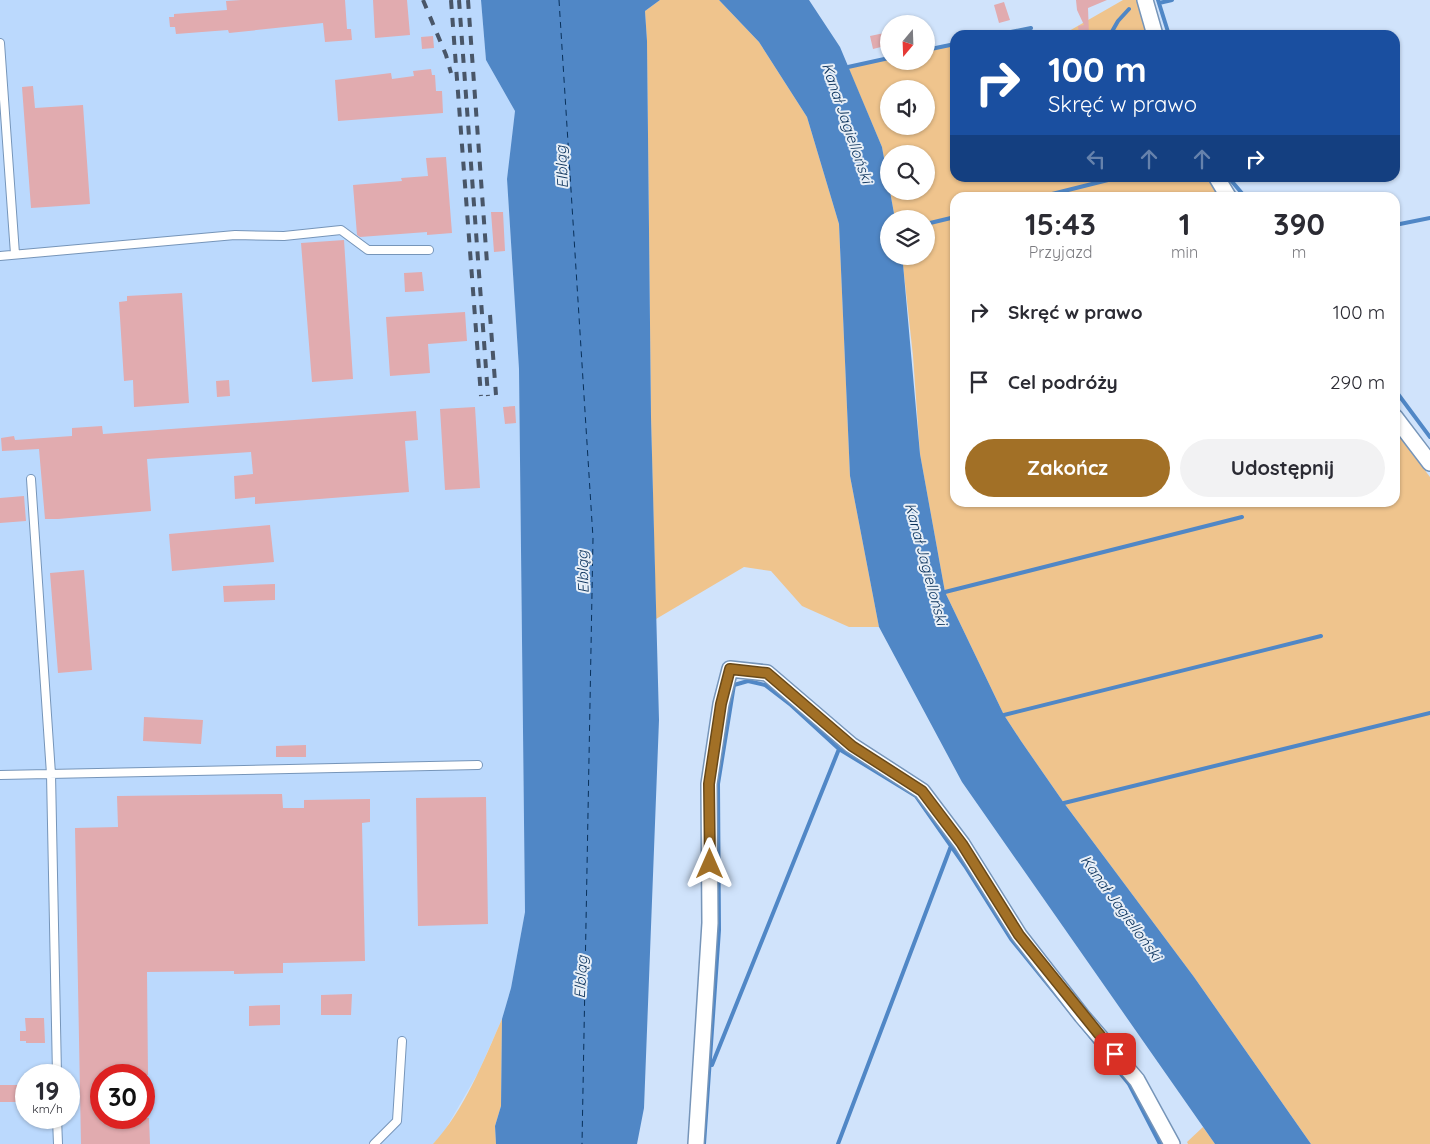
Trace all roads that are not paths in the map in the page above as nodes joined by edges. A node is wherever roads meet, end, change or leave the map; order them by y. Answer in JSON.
{"nodes":[{"id":1,"x":1145,"y":0,"type":"edge"},
{"id":2,"x":1154,"y":30,"type":"edge"},
{"id":3,"x":0,"y":43,"type":"edge"},
{"id":4,"x":429,"y":250,"type":"dead end"},
{"id":5,"x":15,"y":254,"type":"junction"},
{"id":6,"x":0,"y":256,"type":"edge"},
{"id":7,"x":1400,"y":424,"type":"edge"},
{"id":8,"x":1430,"y":463,"type":"edge"},
{"id":9,"x":31,"y":479,"type":"dead end"},
{"id":10,"x":478,"y":764,"type":"dead end"},
{"id":11,"x":51,"y":774,"type":"junction"},
{"id":12,"x":0,"y":775,"type":"edge"},
{"id":13,"x":402,"y":1041,"type":"dead end"},
{"id":14,"x":57,"y":1064,"type":"edge"},
{"id":15,"x":58,"y":1129,"type":"edge"},
{"id":16,"x":58,"y":1144,"type":"edge"},
{"id":17,"x":374,"y":1144,"type":"edge"},
{"id":18,"x":696,"y":1144,"type":"edge"},
{"id":19,"x":1172,"y":1144,"type":"edge"}],
"edges":[{"from":1,"to":2,"type":"street"},
{"from":3,"to":5,"type":"lane"},
{"from":4,"to":5,"type":"lane"},
{"from":5,"to":6,"type":"lane"},
{"from":7,"to":8,"type":"street"},
{"from":9,"to":11,"type":"lane"},
{"from":10,"to":11,"type":"lane"},
{"from":11,"to":12,"type":"lane"},
{"from":11,"to":14,"type":"lane"},
{"from":13,"to":17,"type":"lane"},
{"from":15,"to":16,"type":"lane"},
{"from":18,"to":19,"type":"street"}]}
